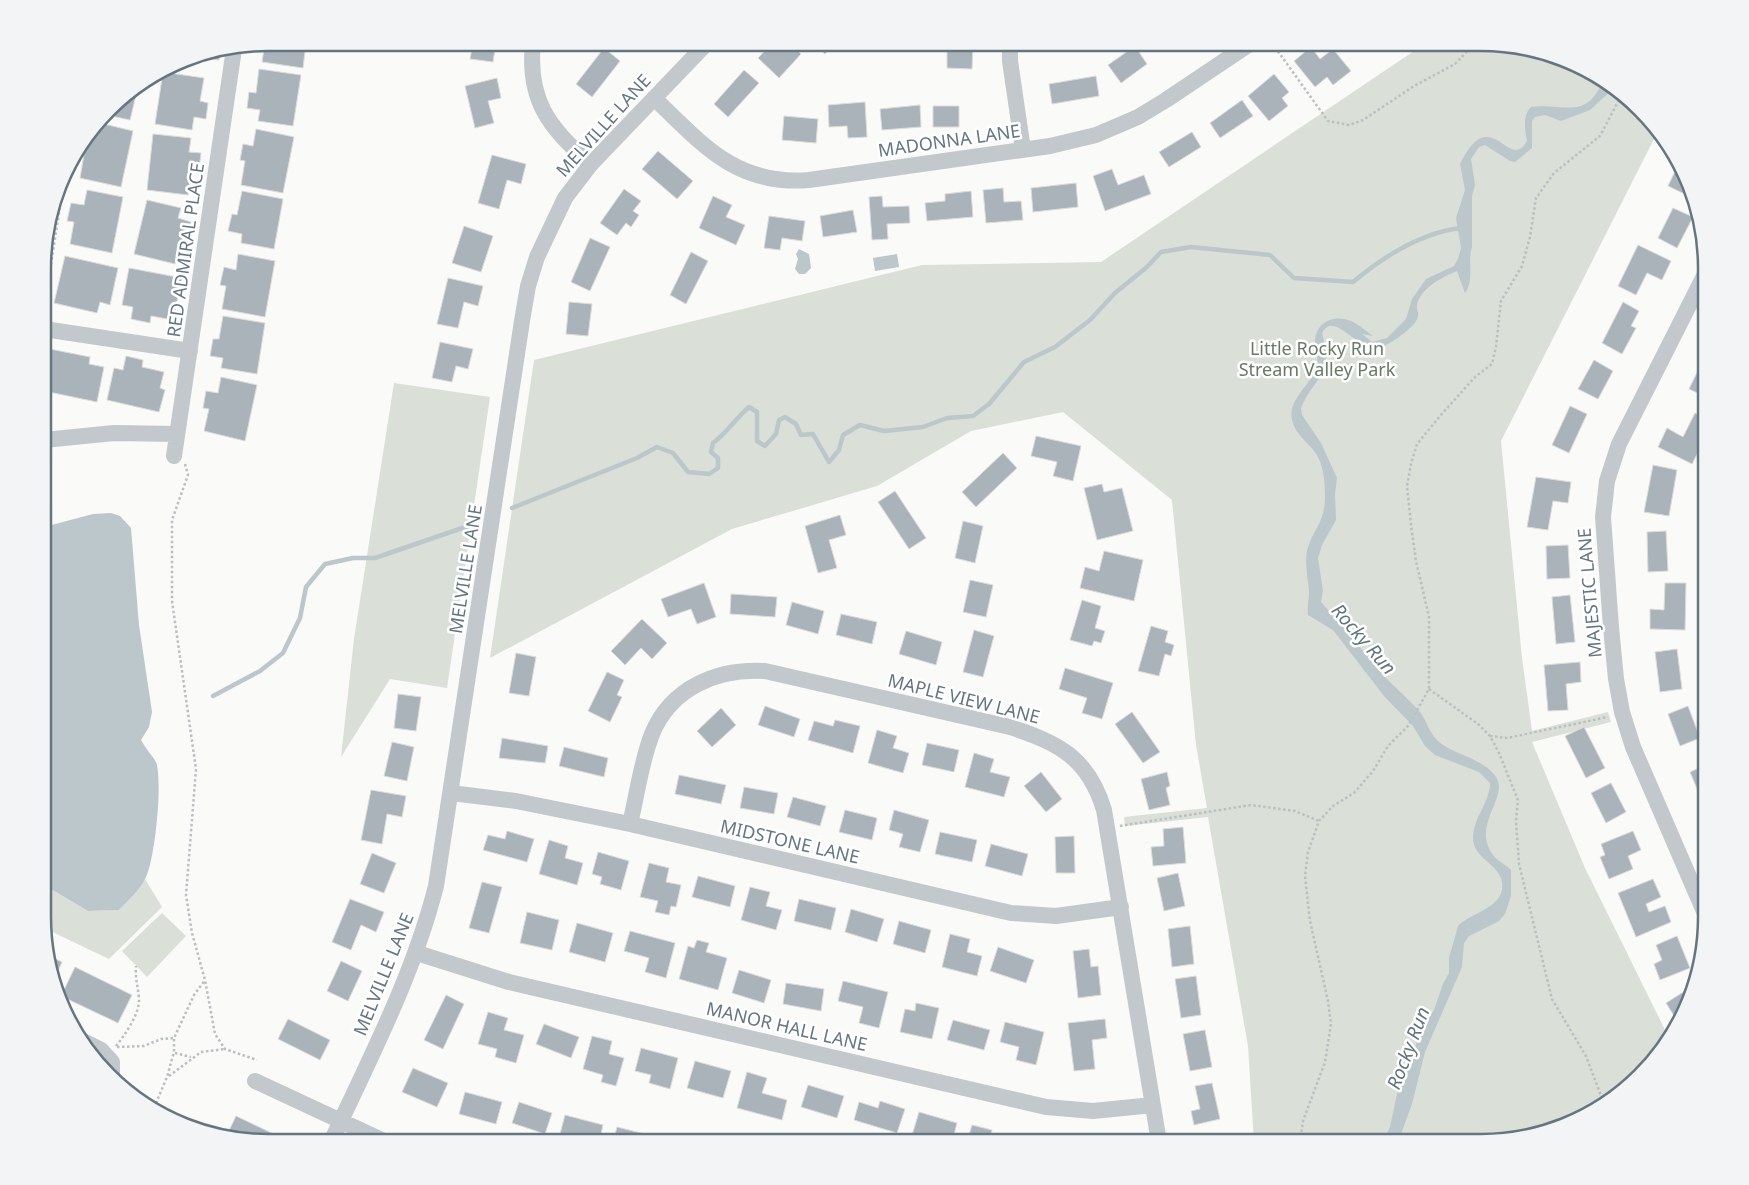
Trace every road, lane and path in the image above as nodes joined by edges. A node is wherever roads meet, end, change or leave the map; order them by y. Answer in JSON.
{"nodes":[{"id":1,"x":532,"y":51,"type":"edge"},
{"id":2,"x":699,"y":51,"type":"edge"},
{"id":3,"x":1010,"y":51,"type":"edge"},
{"id":4,"x":1239,"y":51,"type":"edge"},
{"id":5,"x":1278,"y":51,"type":"edge"},
{"id":6,"x":1467,"y":51,"type":"edge"},
{"id":7,"x":233,"y":54,"type":"edge"},
{"id":8,"x":654,"y":98,"type":"junction"},
{"id":9,"x":1619,"y":101,"type":"edge"},
{"id":10,"x":1023,"y":150,"type":"junction"},
{"id":11,"x":591,"y":164,"type":"junction"},
{"id":12,"x":59,"y":211,"type":"edge"},
{"id":13,"x":51,"y":262,"type":"edge"},
{"id":14,"x":1698,"y":288,"type":"edge"},
{"id":15,"x":51,"y":330,"type":"edge"},
{"id":16,"x":190,"y":351,"type":"junction"},
{"id":17,"x":177,"y":434,"type":"junction"},
{"id":18,"x":51,"y":439,"type":"edge"},
{"id":19,"x":174,"y":456,"type":"joint"},
{"id":20,"x":1429,"y":689,"type":"junction"},
{"id":21,"x":1610,"y":716,"type":"dead end"},
{"id":22,"x":1490,"y":736,"type":"junction"},
{"id":23,"x":451,"y":793,"type":"junction"},
{"id":24,"x":1319,"y":821,"type":"junction"},
{"id":25,"x":630,"y":824,"type":"junction"},
{"id":26,"x":1107,"y":827,"type":"junction"},
{"id":27,"x":1698,"y":897,"type":"edge"},
{"id":28,"x":1120,"y":908,"type":"junction"},
{"id":29,"x":417,"y":953,"type":"junction"},
{"id":30,"x":136,"y":966,"type":"dead end"},
{"id":31,"x":205,"y":980,"type":"junction"},
{"id":32,"x":174,"y":1038,"type":"junction"},
{"id":33,"x":95,"y":1047,"type":"edge"},
{"id":34,"x":225,"y":1049,"type":"junction"},
{"id":35,"x":174,"y":1052,"type":"junction"},
{"id":36,"x":192,"y":1058,"type":"junction"},
{"id":37,"x":258,"y":1060,"type":"dead end"},
{"id":38,"x":112,"y":1067,"type":"edge"},
{"id":39,"x":167,"y":1077,"type":"junction"},
{"id":40,"x":255,"y":1081,"type":"dead end"},
{"id":41,"x":1602,"y":1097,"type":"edge"},
{"id":42,"x":156,"y":1103,"type":"edge"},
{"id":43,"x":1153,"y":1104,"type":"junction"},
{"id":44,"x":341,"y":1121,"type":"junction"},
{"id":45,"x":335,"y":1134,"type":"edge"},
{"id":46,"x":369,"y":1134,"type":"edge"},
{"id":47,"x":1158,"y":1134,"type":"edge"},
{"id":48,"x":1301,"y":1134,"type":"edge"}],
"edges":[{"from":1,"to":11,"type":"street"},
{"from":2,"to":8,"type":"street","name":"MELVILLE LANE"},
{"from":3,"to":10,"type":"street"},
{"from":4,"to":10,"type":"street","name":"MADONNA LANE"},
{"from":5,"to":6,"type":"path"},
{"from":7,"to":16,"type":"street","name":"RED ADMIRAL PLACE"},
{"from":8,"to":10,"type":"street","name":"MADONNA LANE"},
{"from":8,"to":11,"type":"street","name":"MELVILLE LANE"},
{"from":9,"to":20,"type":"path"},
{"from":11,"to":23,"type":"street","name":"MELVILLE LANE"},
{"from":12,"to":13,"type":"path"},
{"from":14,"to":27,"type":"street","name":"MAJESTIC LANE"},
{"from":15,"to":16,"type":"street"},
{"from":16,"to":17,"type":"street","name":"RED ADMIRAL PLACE"},
{"from":17,"to":18,"type":"street"},
{"from":17,"to":19,"type":"street","name":"RED ADMIRAL PLACE"},
{"from":19,"to":31,"type":"path"},
{"from":20,"to":22,"type":"path"},
{"from":20,"to":24,"type":"path"},
{"from":21,"to":22,"type":"path"},
{"from":22,"to":41,"type":"path"},
{"from":23,"to":25,"type":"street","name":"MIDSTONE LANE"},
{"from":23,"to":29,"type":"street","name":"MELVILLE LANE"},
{"from":24,"to":26,"type":"path"},
{"from":24,"to":48,"type":"path"},
{"from":25,"to":26,"type":"street","name":"MAPLE VIEW LANE"},
{"from":25,"to":28,"type":"street","name":"MIDSTONE LANE"},
{"from":26,"to":28,"type":"street","name":"MAPLE VIEW LANE"},
{"from":28,"to":43,"type":"street","name":"MAPLE VIEW LANE"},
{"from":29,"to":43,"type":"street","name":"MANOR HALL LANE"},
{"from":29,"to":44,"type":"street","name":"MELVILLE LANE"},
{"from":30,"to":32,"type":"path"},
{"from":31,"to":32,"type":"path"},
{"from":31,"to":34,"type":"path"},
{"from":32,"to":35,"type":"path"},
{"from":33,"to":38,"type":"street"},
{"from":34,"to":36,"type":"path"},
{"from":34,"to":37,"type":"path"},
{"from":35,"to":36,"type":"path"},
{"from":35,"to":39,"type":"path"},
{"from":36,"to":39,"type":"path"},
{"from":39,"to":42,"type":"path"},
{"from":40,"to":44,"type":"street"},
{"from":43,"to":47,"type":"street","name":"MAPLE VIEW LANE"},
{"from":44,"to":45,"type":"street","name":"MELVILLE LANE"},
{"from":44,"to":46,"type":"street"}]}
